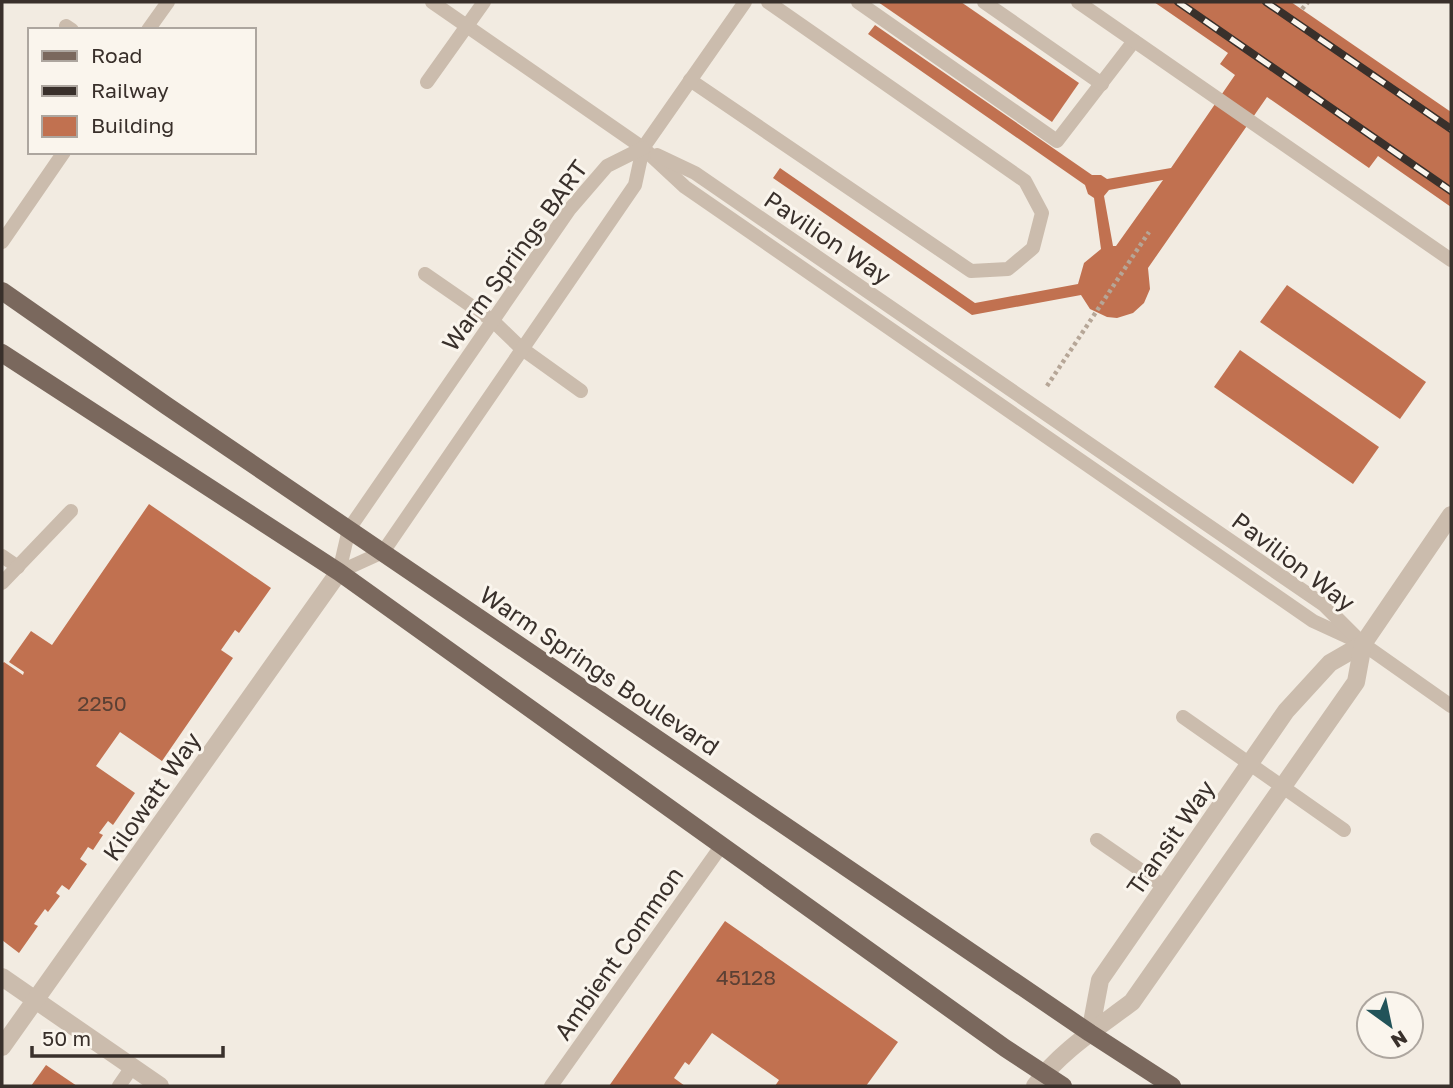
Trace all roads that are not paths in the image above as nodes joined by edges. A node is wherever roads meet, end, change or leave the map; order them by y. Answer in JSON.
{"nodes":[{"id":1,"x":168,"y":2,"type":"edge"},
{"id":2,"x":432,"y":2,"type":"edge"},
{"id":3,"x":484,"y":2,"type":"edge"},
{"id":4,"x":745,"y":2,"type":"edge"},
{"id":5,"x":768,"y":2,"type":"edge"},
{"id":6,"x":858,"y":2,"type":"edge"},
{"id":7,"x":984,"y":2,"type":"edge"},
{"id":8,"x":1078,"y":2,"type":"edge"},
{"id":9,"x":467,"y":26,"type":"junction"},
{"id":10,"x":149,"y":28,"type":"edge"},
{"id":11,"x":1134,"y":41,"type":"junction"},
{"id":12,"x":690,"y":80,"type":"junction"},
{"id":13,"x":427,"y":82,"type":"dead end"},
{"id":14,"x":1102,"y":84,"type":"junction"},
{"id":15,"x":643,"y":148,"type":"junction"},
{"id":16,"x":63,"y":154,"type":"edge"},
{"id":17,"x":2,"y":242,"type":"edge"},
{"id":18,"x":1451,"y":260,"type":"edge"},
{"id":19,"x":425,"y":274,"type":"dead end"},
{"id":20,"x":2,"y":291,"type":"edge"},
{"id":21,"x":493,"y":321,"type":"junction"},
{"id":22,"x":521,"y":348,"type":"junction"},
{"id":23,"x":2,"y":354,"type":"edge"},
{"id":24,"x":581,"y":391,"type":"dead end"},
{"id":25,"x":71,"y":511,"type":"dead end"},
{"id":26,"x":1451,"y":515,"type":"edge"},
{"id":27,"x":349,"y":529,"type":"junction"},
{"id":28,"x":383,"y":552,"type":"junction"},
{"id":29,"x":2,"y":556,"type":"edge"},
{"id":30,"x":18,"y":567,"type":"junction"},
{"id":31,"x":339,"y":572,"type":"junction"},
{"id":32,"x":2,"y":583,"type":"edge"},
{"id":33,"x":1363,"y":644,"type":"junction"},
{"id":34,"x":1451,"y":706,"type":"edge"},
{"id":35,"x":1183,"y":717,"type":"dead end"},
{"id":36,"x":1250,"y":763,"type":"junction"},
{"id":37,"x":1282,"y":788,"type":"junction"},
{"id":38,"x":1344,"y":830,"type":"dead end"},
{"id":39,"x":1097,"y":840,"type":"dead end"},
{"id":40,"x":722,"y":845,"type":"junction"},
{"id":41,"x":1165,"y":887,"type":"junction"},
{"id":42,"x":2,"y":977,"type":"edge"},
{"id":43,"x":35,"y":1001,"type":"junction"},
{"id":44,"x":1090,"y":1033,"type":"junction"},
{"id":45,"x":2,"y":1047,"type":"edge"},
{"id":46,"x":132,"y":1067,"type":"junction"},
{"id":47,"x":1039,"y":1080,"type":"edge"},
{"id":48,"x":119,"y":1086,"type":"edge"},
{"id":49,"x":159,"y":1086,"type":"edge"},
{"id":50,"x":551,"y":1086,"type":"edge"},
{"id":51,"x":1063,"y":1086,"type":"edge"},
{"id":52,"x":1172,"y":1086,"type":"edge"}],
"edges":[{"from":1,"to":10,"type":"lane"},
{"from":2,"to":9,"type":"lane","name":"Pavilion Way"},
{"from":3,"to":9,"type":"lane"},
{"from":4,"to":12,"type":"lane"},
{"from":5,"to":12,"type":"lane"},
{"from":6,"to":14,"type":"lane"},
{"from":7,"to":14,"type":"lane"},
{"from":8,"to":11,"type":"lane"},
{"from":9,"to":13,"type":"lane"},
{"from":9,"to":15,"type":"lane","name":"Pavilion Way"},
{"from":11,"to":14,"type":"lane"},
{"from":11,"to":18,"type":"lane"},
{"from":12,"to":15,"type":"lane"},
{"from":15,"to":21,"type":"lane","name":"Warm Springs BART"},
{"from":15,"to":22,"type":"lane"},
{"from":15,"to":33,"type":"lane","name":"Pavilion Way"},
{"from":16,"to":17,"type":"lane"},
{"from":19,"to":21,"type":"lane"},
{"from":20,"to":27,"type":"main road","name":"Warm Springs Boulevard"},
{"from":21,"to":22,"type":"lane"},
{"from":21,"to":27,"type":"lane","name":"Warm Springs BART"},
{"from":22,"to":24,"type":"lane"},
{"from":22,"to":28,"type":"lane"},
{"from":23,"to":31,"type":"main road"},
{"from":25,"to":30,"type":"lane"},
{"from":26,"to":33,"type":"street","name":"Transit Way"},
{"from":27,"to":28,"type":"main road","name":"Warm Springs Boulevard"},
{"from":27,"to":31,"type":"lane","name":"Warm Springs BART"},
{"from":28,"to":31,"type":"lane"},
{"from":28,"to":44,"type":"main road","name":"Warm Springs Boulevard"},
{"from":29,"to":30,"type":"lane"},
{"from":30,"to":32,"type":"lane"},
{"from":31,"to":40,"type":"main road"},
{"from":31,"to":43,"type":"street","name":"Kilowatt Way"},
{"from":33,"to":34,"type":"lane","name":"Pavilion Way"},
{"from":33,"to":36,"type":"street","name":"Transit Way"},
{"from":33,"to":37,"type":"street","name":"Transit Way"},
{"from":35,"to":36,"type":"lane"},
{"from":36,"to":37,"type":"lane"},
{"from":36,"to":41,"type":"street","name":"Transit Way"},
{"from":37,"to":38,"type":"lane"},
{"from":37,"to":44,"type":"street","name":"Transit Way"},
{"from":39,"to":41,"type":"lane"},
{"from":40,"to":47,"type":"main road"},
{"from":40,"to":50,"type":"lane","name":"Ambient Common"},
{"from":41,"to":44,"type":"street","name":"Transit Way"},
{"from":42,"to":43,"type":"street"},
{"from":43,"to":45,"type":"street","name":"Kilowatt Way"},
{"from":43,"to":46,"type":"street"},
{"from":44,"to":47,"type":"street"},
{"from":44,"to":52,"type":"main road","name":"Warm Springs Boulevard"},
{"from":46,"to":48,"type":"lane"},
{"from":46,"to":49,"type":"street"},
{"from":47,"to":51,"type":"main road"}]}
